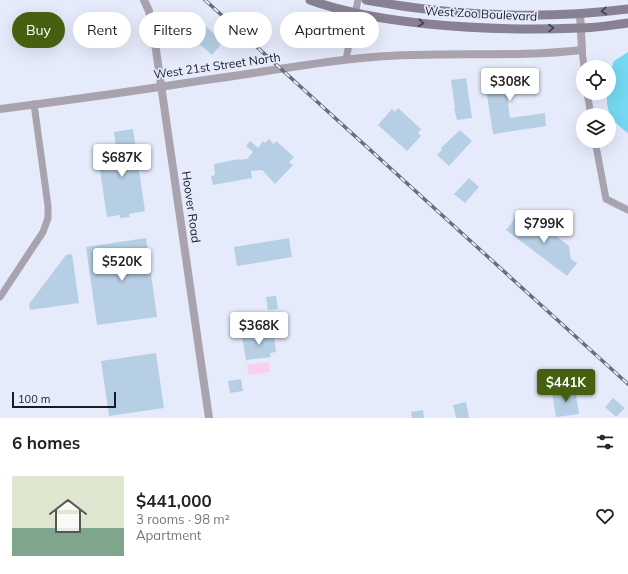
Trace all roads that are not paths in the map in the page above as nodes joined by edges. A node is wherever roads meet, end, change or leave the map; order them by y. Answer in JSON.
{"nodes":[{"id":1,"x":144,"y":0,"type":"edge"},
{"id":2,"x":310,"y":0,"type":"edge"},
{"id":3,"x":358,"y":0,"type":"edge"},
{"id":4,"x":366,"y":0,"type":"edge"},
{"id":5,"x":628,"y":9,"type":"edge"},
{"id":6,"x":352,"y":12,"type":"edge"},
{"id":7,"x":355,"y":12,"type":"edge"},
{"id":8,"x":580,"y":13,"type":"junction"},
{"id":9,"x":379,"y":17,"type":"edge"},
{"id":10,"x":628,"y":23,"type":"edge"},
{"id":11,"x":581,"y":28,"type":"junction"},
{"id":12,"x":348,"y":48,"type":"edge"},
{"id":13,"x":582,"y":50,"type":"junction"},
{"id":14,"x":346,"y":59,"type":"junction"},
{"id":15,"x":583,"y":60,"type":"edge"},
{"id":16,"x":162,"y":87,"type":"junction"},
{"id":17,"x":34,"y":104,"type":"junction"},
{"id":18,"x":0,"y":109,"type":"edge"},
{"id":19,"x":596,"y":148,"type":"edge"},
{"id":20,"x":628,"y":210,"type":"edge"},
{"id":21,"x":0,"y":297,"type":"edge"},
{"id":22,"x":209,"y":418,"type":"edge"}],
"edges":[{"from":1,"to":16,"type":"street","name":"Hoover Road"},
{"from":2,"to":6,"type":"main road","name":"West Zoo Boulevard"},
{"from":3,"to":7,"type":"street"},
{"from":4,"to":8,"type":"main road","name":"West Zoo Boulevard"},
{"from":5,"to":8,"type":"main road","one_way":true},
{"from":8,"to":11,"type":"street"},
{"from":9,"to":11,"type":"main road","name":"West Zoo Boulevard","one_way":true},
{"from":10,"to":11,"type":"main road"},
{"from":11,"to":13,"type":"street"},
{"from":12,"to":14,"type":"street"},
{"from":13,"to":14,"type":"street","name":"West 21st Street North"},
{"from":13,"to":15,"type":"street"},
{"from":14,"to":16,"type":"street","name":"West 21st Street North"},
{"from":16,"to":17,"type":"street","name":"West 21st Street North"},
{"from":16,"to":22,"type":"street","name":"Hoover Road"},
{"from":17,"to":18,"type":"street","name":"West 21st Street North"},
{"from":17,"to":21,"type":"street"},
{"from":19,"to":20,"type":"street"}]}
